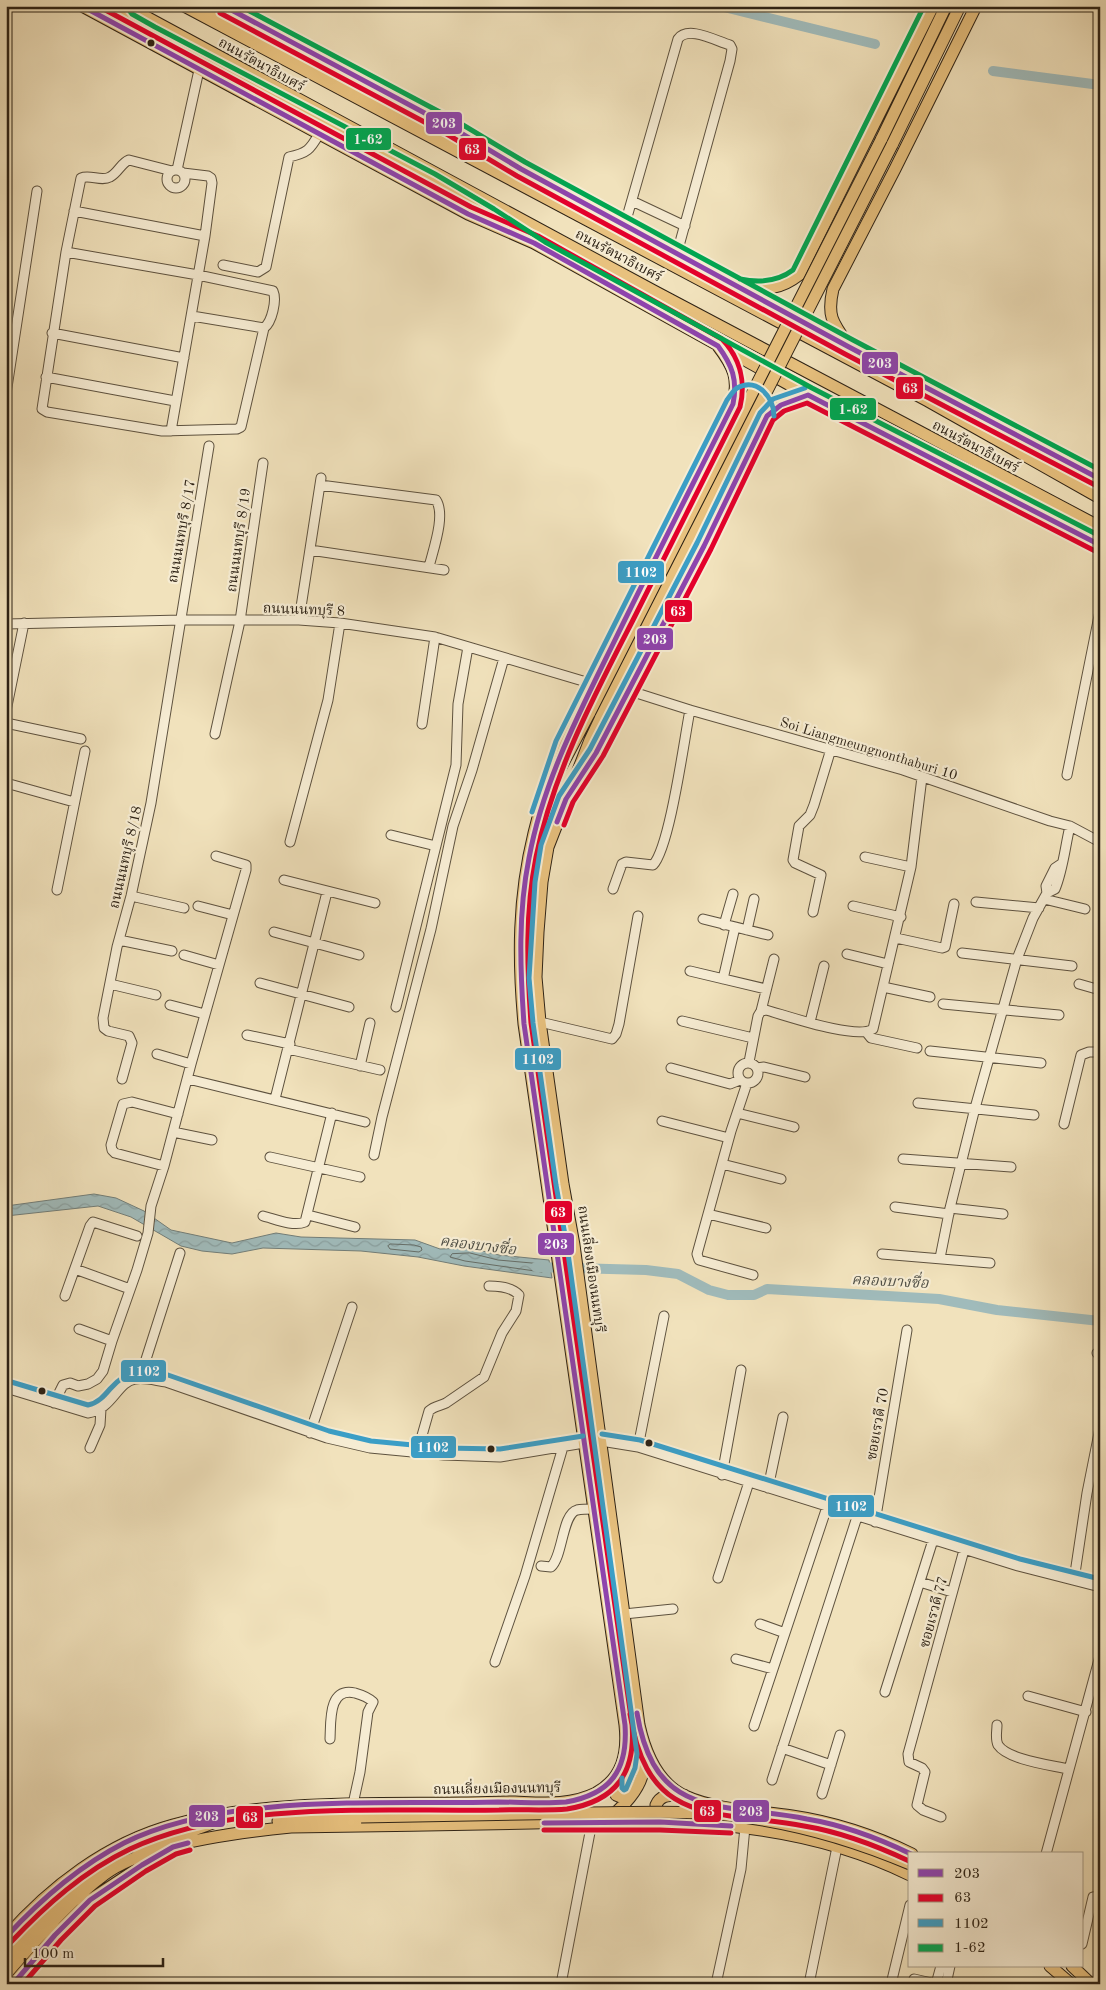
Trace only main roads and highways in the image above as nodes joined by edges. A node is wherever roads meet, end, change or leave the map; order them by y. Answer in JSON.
{"nodes":[{"id":1,"x":82,"y":6,"type":"edge"},
{"id":2,"x":90,"y":6,"type":"edge"},
{"id":3,"x":118,"y":6,"type":"edge"},
{"id":4,"x":126,"y":6,"type":"edge"},
{"id":5,"x":184,"y":6,"type":"edge"},
{"id":6,"x":205,"y":6,"type":"edge"},
{"id":7,"x":224,"y":6,"type":"edge"},
{"id":8,"x":933,"y":6,"type":"edge"},
{"id":9,"x":946,"y":6,"type":"edge"},
{"id":10,"x":960,"y":6,"type":"edge"},
{"id":11,"x":976,"y":6,"type":"edge"},
{"id":12,"x":141,"y":15,"type":"junction"},
{"id":13,"x":456,"y":141,"type":"junction"},
{"id":14,"x":472,"y":161,"type":"junction"},
{"id":15,"x":521,"y":169,"type":"junction"},
{"id":16,"x":534,"y":243,"type":"junction"},
{"id":17,"x":799,"y":275,"type":"junction"},
{"id":18,"x":740,"y":287,"type":"junction"},
{"id":19,"x":833,"y":289,"type":"junction"},
{"id":20,"x":718,"y":346,"type":"junction"},
{"id":21,"x":849,"y":347,"type":"junction"},
{"id":22,"x":808,"y":395,"type":"junction"},
{"id":23,"x":733,"y":404,"type":"junction"},
{"id":24,"x":768,"y":416,"type":"junction"},
{"id":25,"x":1100,"y":479,"type":"edge"},
{"id":26,"x":1100,"y":498,"type":"edge"},
{"id":27,"x":1100,"y":527,"type":"edge"},
{"id":28,"x":1100,"y":545,"type":"edge"},
{"id":29,"x":545,"y":797,"type":"junction"},
{"id":30,"x":566,"y":799,"type":"junction"},
{"id":31,"x":644,"y":1746,"type":"junction"},
{"id":32,"x":616,"y":1776,"type":"junction"},
{"id":33,"x":631,"y":1796,"type":"junction"},
{"id":34,"x":684,"y":1796,"type":"junction"},
{"id":35,"x":249,"y":1811,"type":"junction"},
{"id":36,"x":606,"y":1822,"type":"junction"},
{"id":37,"x":677,"y":1822,"type":"junction"},
{"id":38,"x":182,"y":1834,"type":"junction"},
{"id":39,"x":173,"y":1847,"type":"junction"},
{"id":40,"x":908,"y":1852,"type":"edge"},
{"id":41,"x":908,"y":1863,"type":"edge"},
{"id":42,"x":908,"y":1874,"type":"edge"},
{"id":43,"x":6,"y":1937,"type":"edge"},
{"id":44,"x":28,"y":1942,"type":"junction"},
{"id":45,"x":6,"y":1960,"type":"edge"},
{"id":46,"x":1052,"y":1968,"type":"edge"},
{"id":47,"x":1075,"y":1968,"type":"edge"},
{"id":48,"x":6,"y":1974,"type":"edge"},
{"id":49,"x":13,"y":1984,"type":"edge"},
{"id":50,"x":1071,"y":1984,"type":"edge"},
{"id":51,"x":1092,"y":1984,"type":"edge"}],
"edges":[{"from":1,"to":16,"type":"main road"},
{"from":2,"to":12,"type":"main road"},
{"from":3,"to":16,"type":"main road","bridge":true},
{"from":4,"to":12,"type":"main road","name":"ถนนรัตนาธิเบศร์"},
{"from":5,"to":14,"type":"main road","name":"ถนนรัตนาธิเบศร์"},
{"from":6,"to":13,"type":"main road"},
{"from":7,"to":15,"type":"main road","name":"ถนนรัตนาธิเบศร์"},
{"from":8,"to":17,"type":"main road"},
{"from":9,"to":29,"type":"main road","bridge":true},
{"from":10,"to":30,"type":"main road","bridge":true},
{"from":11,"to":19,"type":"main road"},
{"from":12,"to":27,"type":"main road","name":"ถนนรัตนาธิเบศร์"},
{"from":13,"to":14,"type":"main road"},
{"from":13,"to":15,"type":"main road"},
{"from":14,"to":26,"type":"main road","name":"ถนนรัตนาธิเบศร์"},
{"from":15,"to":18,"type":"main road","name":"ถนนรัตนาธิเบศร์"},
{"from":16,"to":20,"type":"main road"},
{"from":17,"to":18,"type":"main road"},
{"from":17,"to":19,"type":"main road"},
{"from":18,"to":21,"type":"main road","name":"ถนนรัตนาธิเบศร์"},
{"from":19,"to":21,"type":"main road"},
{"from":20,"to":22,"type":"main road"},
{"from":20,"to":23,"type":"main road"},
{"from":21,"to":25,"type":"main road","name":"ถนนรัตนาธิเบศร์"},
{"from":22,"to":24,"type":"main road"},
{"from":22,"to":28,"type":"main road"},
{"from":23,"to":24,"type":"main road"},
{"from":23,"to":29,"type":"main road"},
{"from":24,"to":30,"type":"main road"},
{"from":29,"to":32,"type":"main road","name":"ถนนเลี่ยงเมืองนนทบุรี"},
{"from":30,"to":31,"type":"main road","name":"ถนนเลี่ยงเมืองนนทบุรี"},
{"from":31,"to":33,"type":"main road","name":"ถนนเลี่ยงเมืองนนทบุรี"},
{"from":31,"to":34,"type":"main road","name":"ถนนเลี่ยงเมืองนนทบุรี"},
{"from":32,"to":33,"type":"main road"},
{"from":32,"to":35,"type":"main road","name":"ถนนเลี่ยงเมืองนนทบุรี"},
{"from":33,"to":36,"type":"main road","name":"ถนนเลี่ยงเมืองนนทบุรี"},
{"from":34,"to":37,"type":"main road"},
{"from":34,"to":40,"type":"main road","name":"ถนนเลี่ยงเมืองนนทบุรี"},
{"from":35,"to":38,"type":"main road","name":"ถนนเลี่ยงเมืองนนทบุรี"},
{"from":35,"to":43,"type":"main road","name":"ถนนเลี่ยงเมืองนนทบุรี"},
{"from":36,"to":37,"type":"main road","name":"ถนนเลี่ยงเมืองนนทบุรี"},
{"from":36,"to":39,"type":"main road","name":"ถนนเลี่ยงเมืองนนทบุรี"},
{"from":37,"to":42,"type":"main road","name":"ถนนเลี่ยงเมืองนนทบุรี"},
{"from":38,"to":41,"type":"main road","bridge":true},
{"from":38,"to":44,"type":"main road","name":"ถนนเลี่ยงเมืองนนทบุรี"},
{"from":39,"to":44,"type":"main road","name":"ถนนเลี่ยงเมืองนนทบุรี"},
{"from":39,"to":49,"type":"main road","name":"ถนนเลี่ยงเมืองนนทบุรี"},
{"from":44,"to":45,"type":"main road","name":"ถนนเลี่ยงเมืองนนทบุรี"},
{"from":44,"to":48,"type":"main road","name":"ถนนเลี่ยงเมืองนนทบุรี"},
{"from":46,"to":50,"type":"main road"},
{"from":47,"to":51,"type":"main road"}]}
